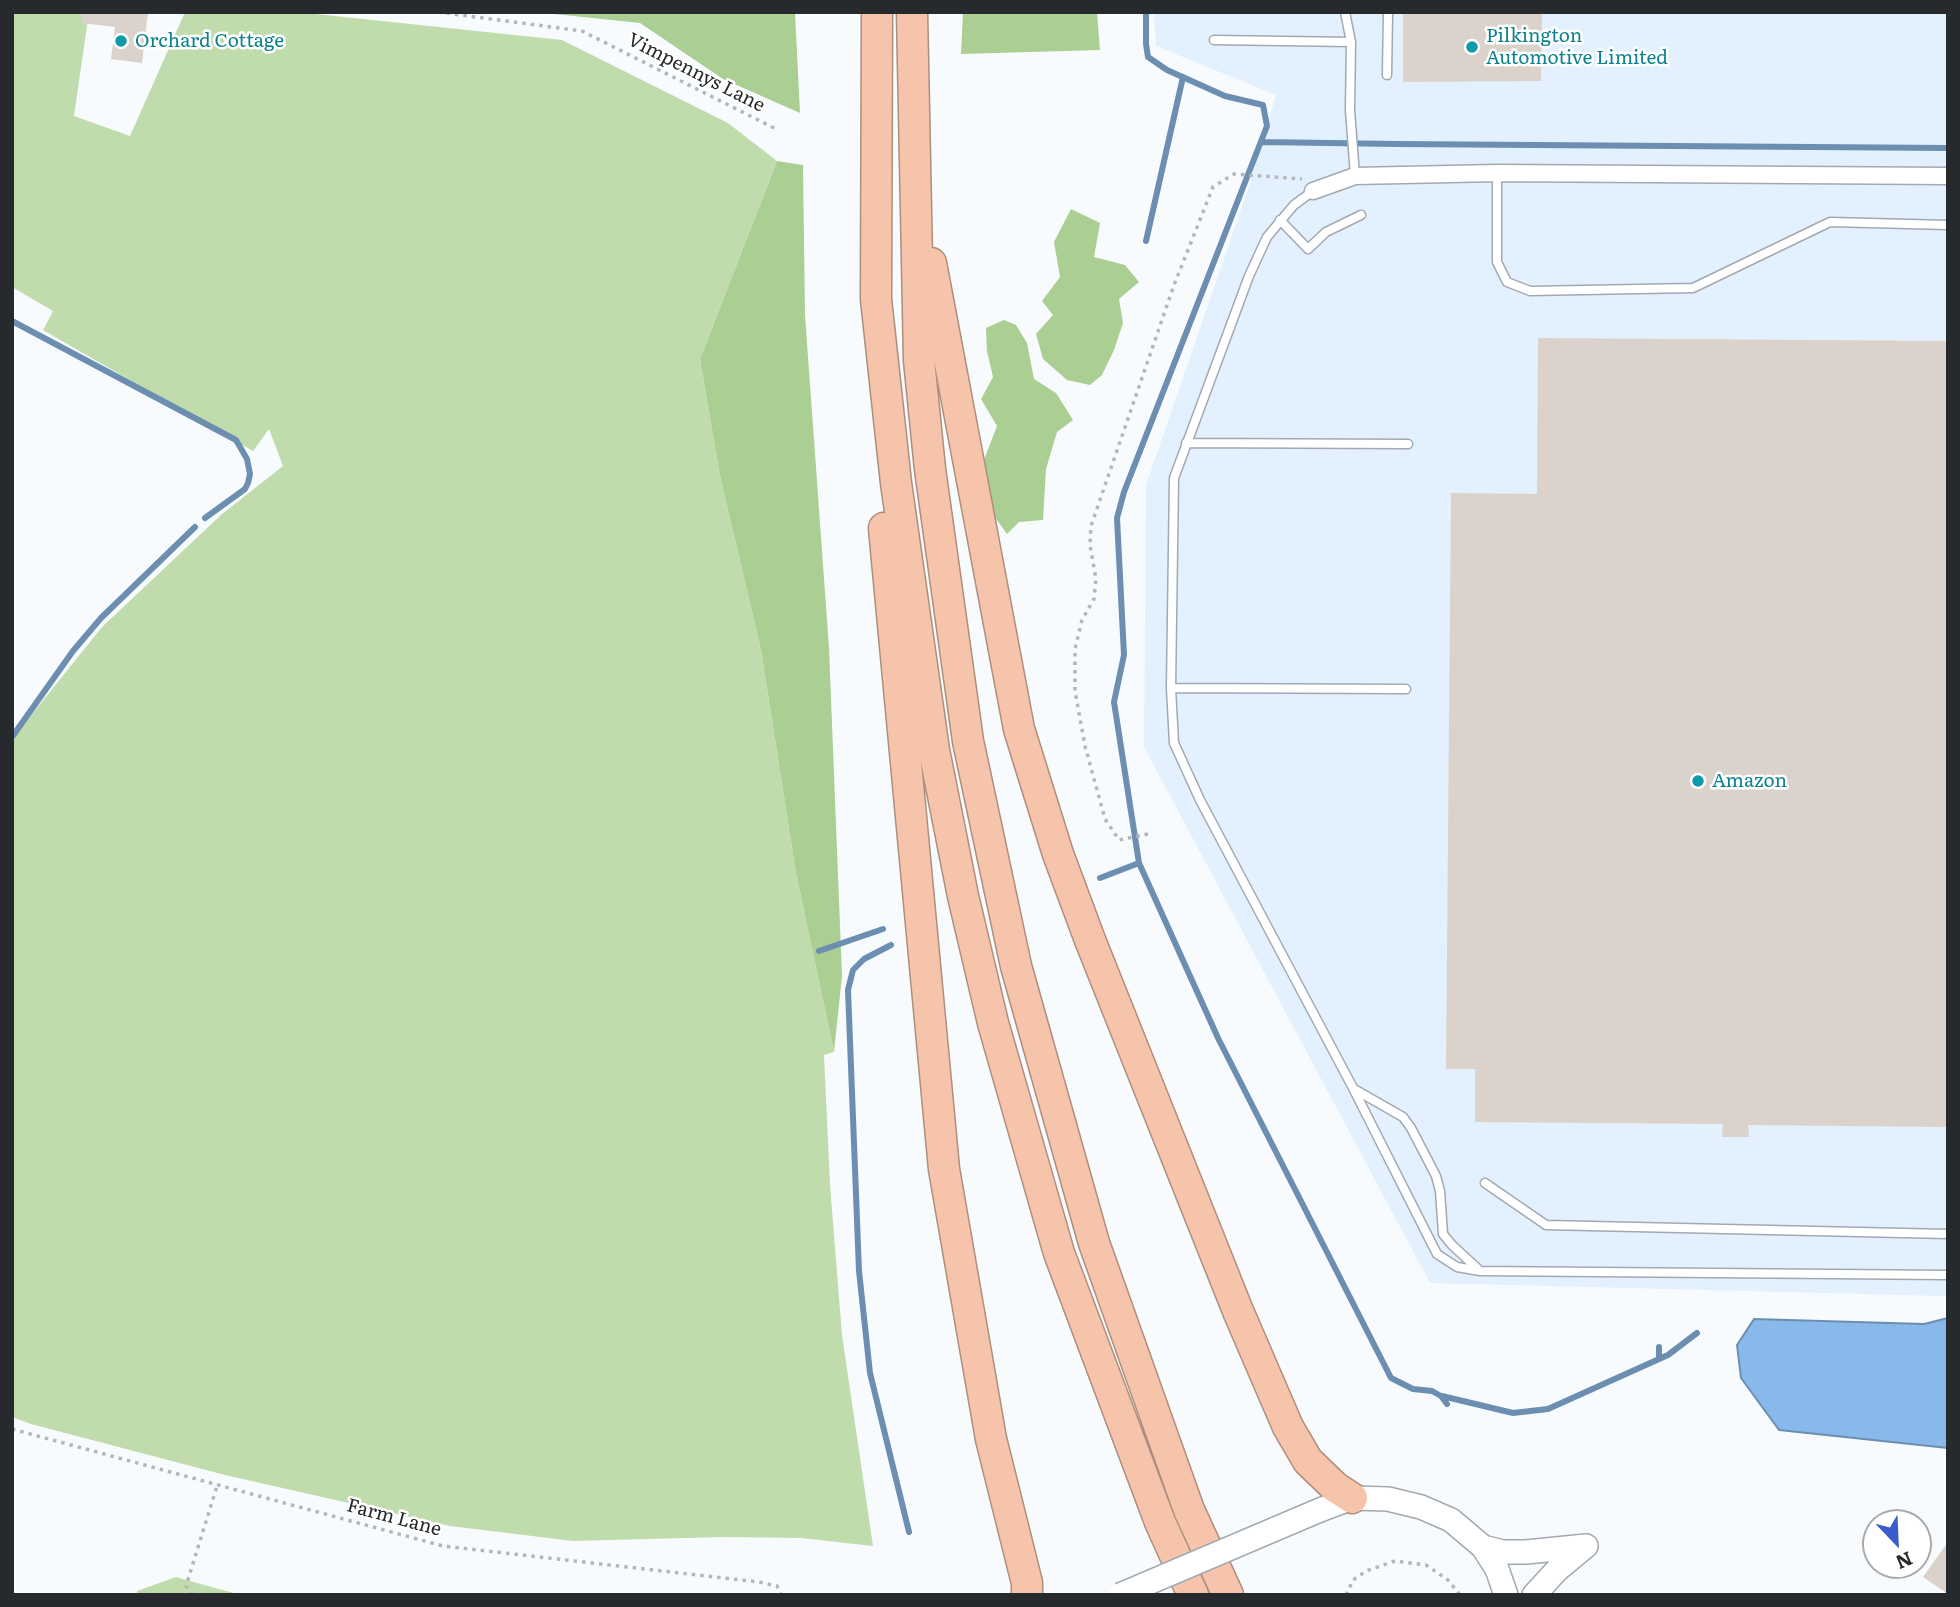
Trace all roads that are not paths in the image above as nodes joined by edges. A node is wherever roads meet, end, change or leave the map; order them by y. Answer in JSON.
{"nodes":[{"id":1,"x":877,"y":12,"type":"edge"},
{"id":2,"x":912,"y":12,"type":"edge"},
{"id":3,"x":1345,"y":12,"type":"edge"},
{"id":4,"x":1388,"y":12,"type":"edge"},
{"id":5,"x":1214,"y":40,"type":"dead end"},
{"id":6,"x":1352,"y":42,"type":"junction"},
{"id":7,"x":1387,"y":75,"type":"dead end"},
{"id":8,"x":1497,"y":173,"type":"junction"},
{"id":9,"x":914,"y":176,"type":"junction"},
{"id":10,"x":1355,"y":176,"type":"junction"},
{"id":11,"x":1948,"y":176,"type":"edge"},
{"id":12,"x":1313,"y":191,"type":"joint"},
{"id":13,"x":1361,"y":215,"type":"dead end"},
{"id":14,"x":1280,"y":220,"type":"junction"},
{"id":15,"x":1948,"y":225,"type":"edge"},
{"id":16,"x":876,"y":299,"type":"junction"},
{"id":17,"x":1186,"y":443,"type":"junction"},
{"id":18,"x":1408,"y":444,"type":"dead end"},
{"id":19,"x":1171,"y":688,"type":"junction"},
{"id":20,"x":1406,"y":690,"type":"dead end"},
{"id":21,"x":1353,"y":1088,"type":"junction"},
{"id":22,"x":1485,"y":1183,"type":"dead end"},
{"id":23,"x":1948,"y":1234,"type":"edge"},
{"id":24,"x":1480,"y":1270,"type":"junction"},
{"id":25,"x":1948,"y":1275,"type":"edge"},
{"id":26,"x":1352,"y":1498,"type":"junction"},
{"id":27,"x":1483,"y":1547,"type":"junction"},
{"id":28,"x":1027,"y":1595,"type":"edge"},
{"id":29,"x":1120,"y":1595,"type":"edge"},
{"id":30,"x":1193,"y":1595,"type":"edge"},
{"id":31,"x":1228,"y":1595,"type":"edge"},
{"id":32,"x":1506,"y":1595,"type":"edge"},
{"id":33,"x":1534,"y":1595,"type":"edge"}],
"edges":[{"from":1,"to":16,"type":"highway"},
{"from":2,"to":9,"type":"highway"},
{"from":3,"to":6,"type":"lane"},
{"from":4,"to":7,"type":"lane"},
{"from":5,"to":6,"type":"lane"},
{"from":6,"to":10,"type":"lane"},
{"from":8,"to":10,"type":"street"},
{"from":8,"to":11,"type":"street"},
{"from":8,"to":15,"type":"lane"},
{"from":9,"to":26,"type":"highway"},
{"from":9,"to":31,"type":"highway"},
{"from":10,"to":12,"type":"street"},
{"from":12,"to":14,"type":"lane"},
{"from":13,"to":14,"type":"lane"},
{"from":14,"to":17,"type":"lane"},
{"from":16,"to":28,"type":"highway"},
{"from":16,"to":30,"type":"highway"},
{"from":17,"to":18,"type":"lane"},
{"from":17,"to":19,"type":"lane"},
{"from":19,"to":20,"type":"lane"},
{"from":19,"to":21,"type":"lane"},
{"from":21,"to":24,"type":"lane"},
{"from":21,"to":24,"type":"lane"},
{"from":22,"to":23,"type":"lane"},
{"from":24,"to":25,"type":"lane"},
{"from":26,"to":27,"type":"street"},
{"from":26,"to":29,"type":"street","bridge":true},
{"from":27,"to":32,"type":"street"},
{"from":27,"to":33,"type":"street"}]}
